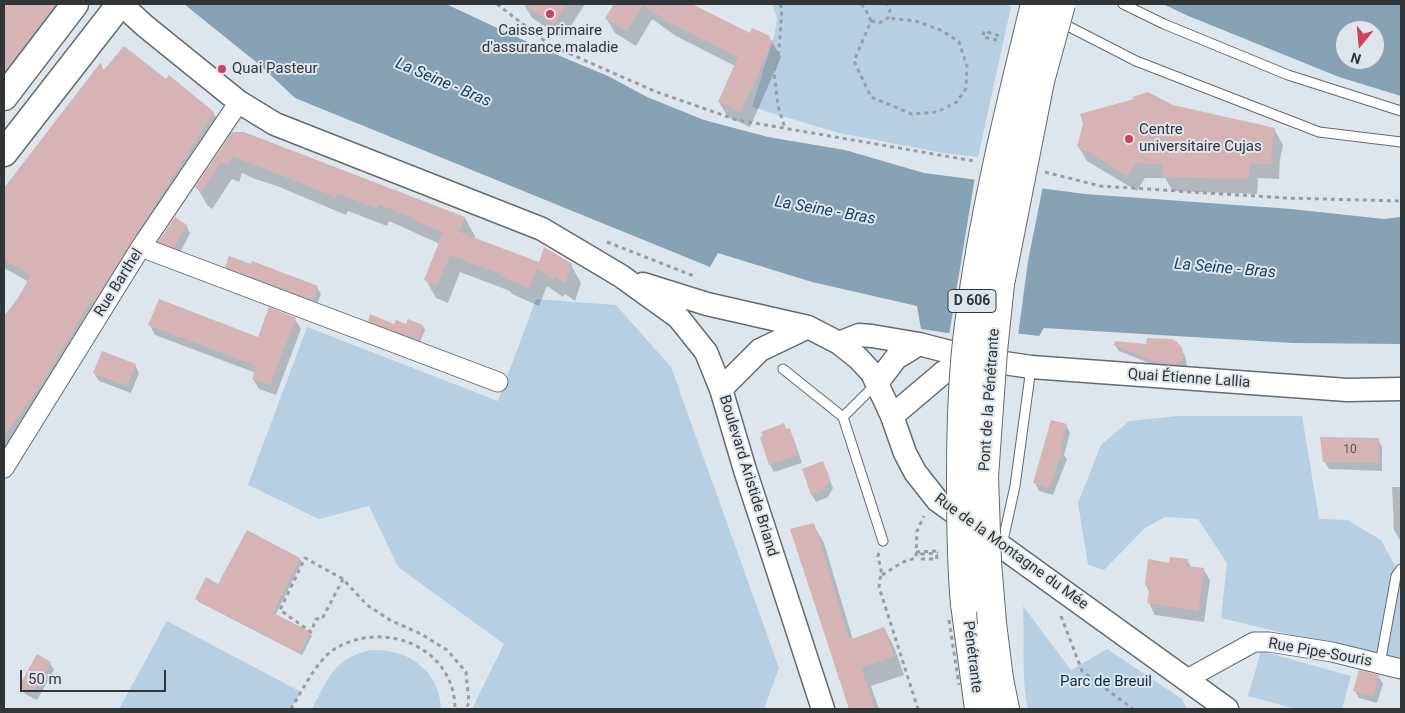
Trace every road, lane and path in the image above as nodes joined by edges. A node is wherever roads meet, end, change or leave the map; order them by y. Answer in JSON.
{"nodes":[{"id":1,"x":75,"y":4,"type":"edge"},
{"id":2,"x":120,"y":4,"type":"edge"},
{"id":3,"x":497,"y":4,"type":"edge"},
{"id":4,"x":780,"y":4,"type":"edge"},
{"id":5,"x":861,"y":4,"type":"edge"},
{"id":6,"x":869,"y":4,"type":"edge"},
{"id":7,"x":887,"y":4,"type":"edge"},
{"id":8,"x":1024,"y":4,"type":"edge"},
{"id":9,"x":1123,"y":4,"type":"edge"},
{"id":10,"x":865,"y":8,"type":"junction"},
{"id":11,"x":1046,"y":9,"type":"edge"},
{"id":12,"x":888,"y":18,"type":"junction"},
{"id":13,"x":871,"y":21,"type":"junction"},
{"id":14,"x":1008,"y":38,"type":"dead end"},
{"id":15,"x":997,"y":40,"type":"dead end"},
{"id":16,"x":4,"y":97,"type":"edge"},
{"id":17,"x":239,"y":102,"type":"junction"},
{"id":18,"x":1401,"y":112,"type":"edge"},
{"id":19,"x":785,"y":128,"type":"junction"},
{"id":20,"x":1401,"y":142,"type":"edge"},
{"id":21,"x":4,"y":153,"type":"edge"},
{"id":22,"x":977,"y":162,"type":"dead end"},
{"id":23,"x":1043,"y":171,"type":"dead end"},
{"id":24,"x":1401,"y":201,"type":"edge"},
{"id":25,"x":604,"y":240,"type":"dead end"},
{"id":26,"x":141,"y":247,"type":"junction"},
{"id":27,"x":621,"y":276,"type":"junction"},
{"id":28,"x":700,"y":278,"type":"dead end"},
{"id":29,"x":808,"y":327,"type":"junction"},
{"id":30,"x":839,"y":343,"type":"junction"},
{"id":31,"x":919,"y":344,"type":"junction"},
{"id":32,"x":978,"y":359,"type":"junction"},
{"id":33,"x":1031,"y":367,"type":"junction"},
{"id":34,"x":783,"y":369,"type":"dead end"},
{"id":35,"x":498,"y":382,"type":"dead end"},
{"id":36,"x":877,"y":383,"type":"junction"},
{"id":37,"x":721,"y":389,"type":"junction"},
{"id":38,"x":1401,"y":389,"type":"edge"},
{"id":39,"x":892,"y":416,"type":"junction"},
{"id":40,"x":843,"y":417,"type":"junction"},
{"id":41,"x":4,"y":468,"type":"edge"},
{"id":42,"x":925,"y":514,"type":"dead end"},
{"id":43,"x":883,"y":541,"type":"joint"},
{"id":44,"x":1002,"y":548,"type":"junction"},
{"id":45,"x":916,"y":552,"type":"junction"},
{"id":46,"x":944,"y":553,"type":"dead end"},
{"id":47,"x":1401,"y":569,"type":"edge"},
{"id":48,"x":882,"y":575,"type":"junction"},
{"id":49,"x":344,"y":579,"type":"junction"},
{"id":50,"x":965,"y":604,"type":"joint"},
{"id":51,"x":1061,"y":616,"type":"dead end"},
{"id":52,"x":992,"y":622,"type":"joint"},
{"id":53,"x":1380,"y":664,"type":"junction"},
{"id":54,"x":1401,"y":669,"type":"edge"},
{"id":55,"x":1187,"y":679,"type":"junction"},
{"id":56,"x":292,"y":709,"type":"edge"},
{"id":57,"x":455,"y":709,"type":"edge"},
{"id":58,"x":466,"y":709,"type":"edge"},
{"id":59,"x":823,"y":709,"type":"edge"},
{"id":60,"x":918,"y":709,"type":"edge"},
{"id":61,"x":979,"y":709,"type":"edge"},
{"id":62,"x":1005,"y":709,"type":"edge"},
{"id":63,"x":1133,"y":709,"type":"edge"},
{"id":64,"x":1227,"y":709,"type":"edge"}],
"edges":[{"from":1,"to":16,"type":"main road"},
{"from":2,"to":17,"type":"street"},
{"from":2,"to":21,"type":"main road"},
{"from":3,"to":19,"type":"path"},
{"from":4,"to":19,"type":"path"},
{"from":5,"to":10,"type":"path"},
{"from":6,"to":10,"type":"path"},
{"from":7,"to":12,"type":"path"},
{"from":8,"to":11,"type":"lane"},
{"from":9,"to":18,"type":"lane"},
{"from":10,"to":13,"type":"path"},
{"from":11,"to":20,"type":"lane"},
{"from":11,"to":50,"type":"main road","name":"Pont de la Pénétrante","number":"D 606","bridge":true},
{"from":11,"to":52,"type":"main road","name":"Pont de la Pénétrante","number":"D 606","bridge":true},
{"from":12,"to":13,"type":"path"},
{"from":12,"to":13,"type":"path"},
{"from":14,"to":15,"type":"path"},
{"from":17,"to":26,"type":"street","name":"Rue Barthel"},
{"from":17,"to":27,"type":"street"},
{"from":19,"to":22,"type":"path"},
{"from":23,"to":24,"type":"path"},
{"from":25,"to":28,"type":"path"},
{"from":26,"to":35,"type":"street"},
{"from":26,"to":41,"type":"street","name":"Rue Barthel"},
{"from":27,"to":29,"type":"street","name":"Rue de la Montagne du Mée"},
{"from":27,"to":37,"type":"street","name":"Boulevard Aristide Briand"},
{"from":29,"to":30,"type":"street","name":"Rue de la Montagne du Mée"},
{"from":29,"to":37,"type":"street"},
{"from":30,"to":31,"type":"street","name":"Quai Étienne Lallia"},
{"from":30,"to":36,"type":"street","name":"Rue de la Montagne du Mée"},
{"from":31,"to":32,"type":"street","name":"Quai Étienne Lallia"},
{"from":31,"to":36,"type":"street"},
{"from":32,"to":33,"type":"street","name":"Quai Étienne Lallia"},
{"from":32,"to":39,"type":"street"},
{"from":33,"to":38,"type":"street","name":"Quai Étienne Lallia"},
{"from":33,"to":44,"type":"lane"},
{"from":34,"to":40,"type":"lane"},
{"from":36,"to":39,"type":"street","name":"Rue de la Montagne du Mée"},
{"from":36,"to":40,"type":"lane"},
{"from":37,"to":59,"type":"street","name":"Boulevard Aristide Briand"},
{"from":39,"to":44,"type":"street","name":"Rue de la Montagne du Mée"},
{"from":40,"to":43,"type":"lane"},
{"from":42,"to":45,"type":"path"},
{"from":43,"to":48,"type":"path"},
{"from":44,"to":55,"type":"street","name":"Rue de la Montagne du Mée"},
{"from":45,"to":46,"type":"path"},
{"from":45,"to":48,"type":"path"},
{"from":47,"to":53,"type":"lane"},
{"from":48,"to":60,"type":"path"},
{"from":49,"to":49,"type":"path"},
{"from":49,"to":58,"type":"path"},
{"from":50,"to":61,"type":"main road","name":"Pénétrante","number":"D 606"},
{"from":51,"to":63,"type":"path"},
{"from":52,"to":62,"type":"main road","name":"Pénétrante","number":"D 606"},
{"from":53,"to":54,"type":"street","name":"Rue Pipe-Souris"},
{"from":53,"to":55,"type":"street","name":"Rue Pipe-Souris"},
{"from":55,"to":64,"type":"street","name":"Rue de la Montagne du Mée"},
{"from":56,"to":57,"type":"path"}]}
